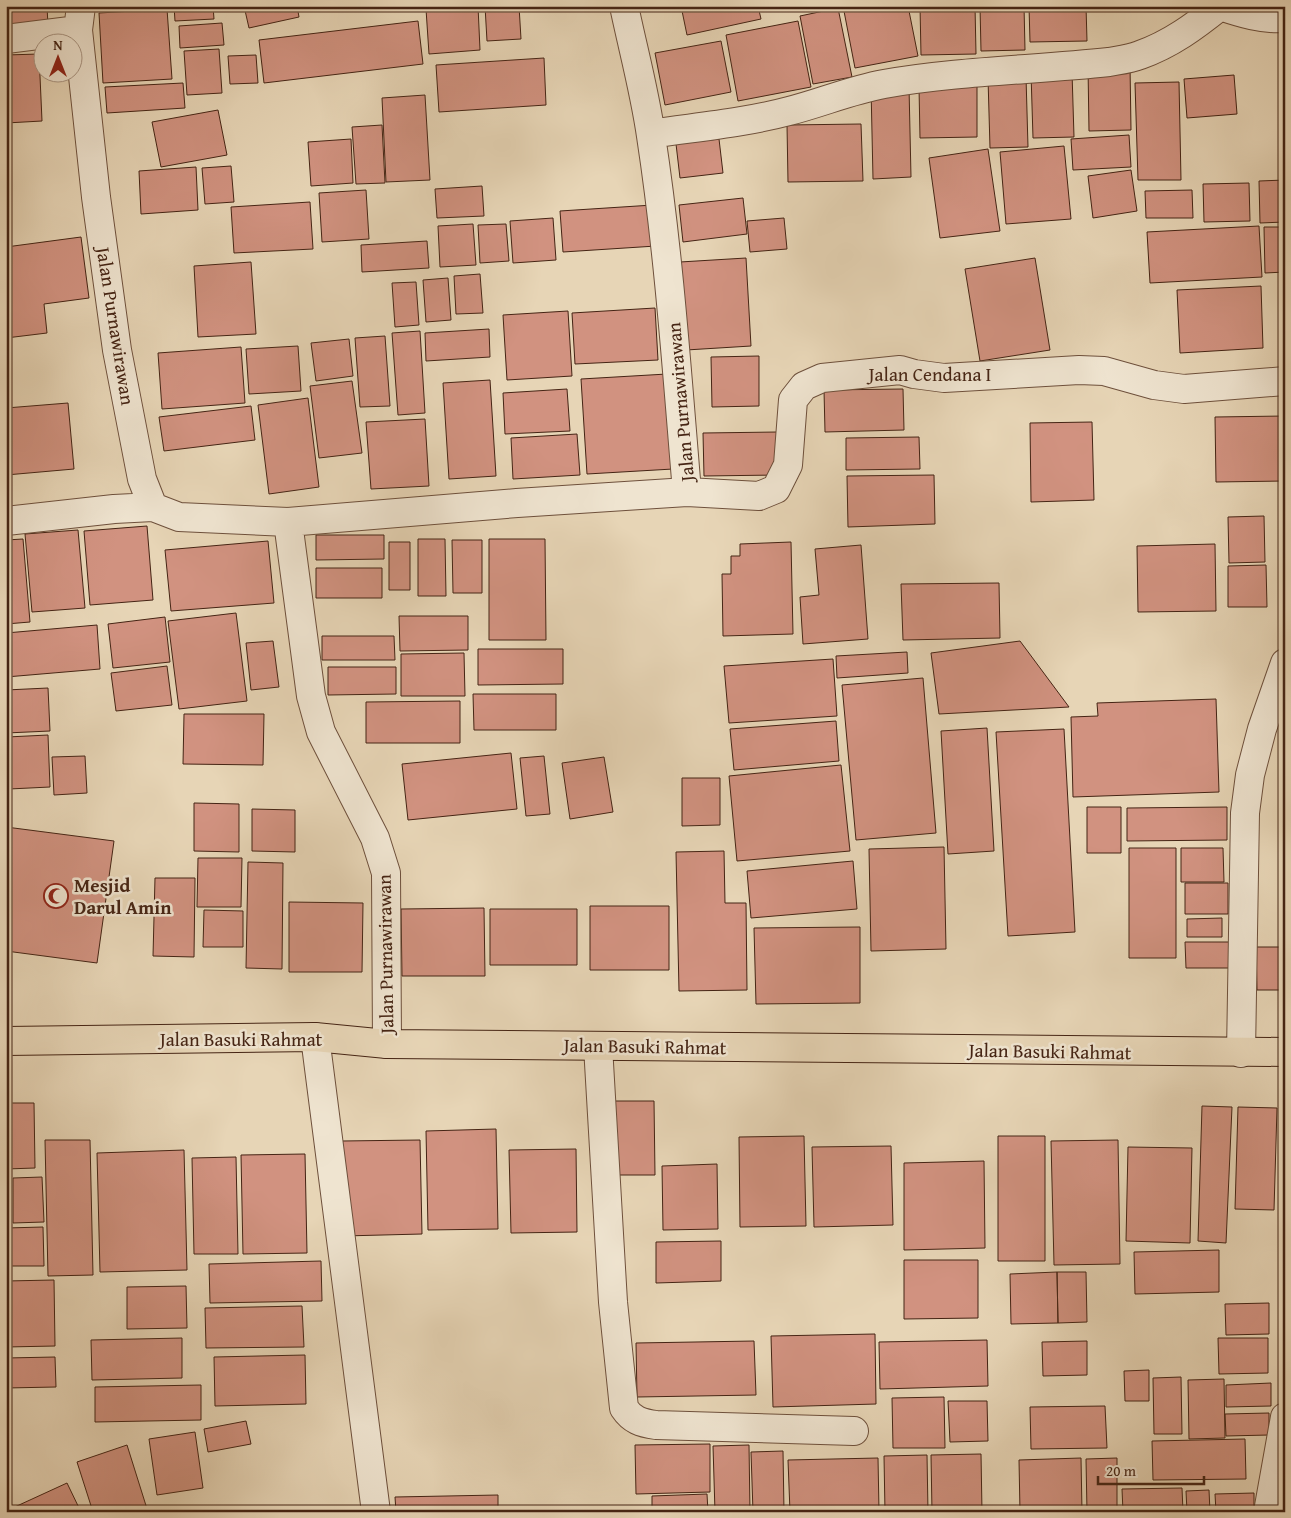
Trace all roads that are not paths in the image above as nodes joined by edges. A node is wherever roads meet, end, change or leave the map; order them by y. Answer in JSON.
{"nodes":[{"id":1,"x":624,"y":6,"type":"edge"},
{"id":2,"x":80,"y":18,"type":"edge"},
{"id":3,"x":1285,"y":18,"type":"edge"},
{"id":4,"x":6,"y":39,"type":"edge"},
{"id":5,"x":651,"y":134,"type":"junction"},
{"id":6,"x":1285,"y":381,"type":"edge"},
{"id":7,"x":687,"y":492,"type":"junction"},
{"id":8,"x":153,"y":507,"type":"junction"},
{"id":9,"x":6,"y":521,"type":"edge"},
{"id":10,"x":288,"y":522,"type":"junction"},
{"id":11,"x":1282,"y":672,"type":"edge"},
{"id":12,"x":315,"y":1037,"type":"junction"},
{"id":13,"x":6,"y":1042,"type":"edge"},
{"id":14,"x":387,"y":1044,"type":"junction"},
{"id":15,"x":598,"y":1046,"type":"junction"},
{"id":16,"x":1285,"y":1052,"type":"edge"},
{"id":17,"x":1241,"y":1053,"type":"junction"},
{"id":18,"x":1285,"y":1417,"type":"edge"},
{"id":19,"x":854,"y":1431,"type":"dead end"},
{"id":20,"x":376,"y":1512,"type":"edge"},
{"id":21,"x":1268,"y":1512,"type":"edge"}],
"edges":[{"from":1,"to":5,"type":"street","name":"Jalan Purnawirawan"},
{"from":2,"to":4,"type":"street"},
{"from":2,"to":8,"type":"street","name":"Jalan Purnawirawan"},
{"from":3,"to":5,"type":"street"},
{"from":5,"to":7,"type":"street","name":"Jalan Purnawirawan"},
{"from":6,"to":7,"type":"street","name":"Jalan Cendana I"},
{"from":7,"to":10,"type":"street","name":"Jalan Purnawirawan"},
{"from":8,"to":9,"type":"street"},
{"from":8,"to":10,"type":"street","name":"Jalan Purnawirawan"},
{"from":10,"to":14,"type":"street","name":"Jalan Purnawirawan"},
{"from":11,"to":17,"type":"street"},
{"from":12,"to":13,"type":"highway","name":"Jalan Basuki Rahmat"},
{"from":12,"to":14,"type":"highway","name":"Jalan Basuki Rahmat"},
{"from":12,"to":20,"type":"street"},
{"from":14,"to":15,"type":"highway","name":"Jalan Basuki Rahmat"},
{"from":15,"to":17,"type":"highway","name":"Jalan Basuki Rahmat"},
{"from":15,"to":19,"type":"street"},
{"from":16,"to":17,"type":"highway","name":"Jalan Basuki Rahmat"},
{"from":18,"to":21,"type":"street"}]}
